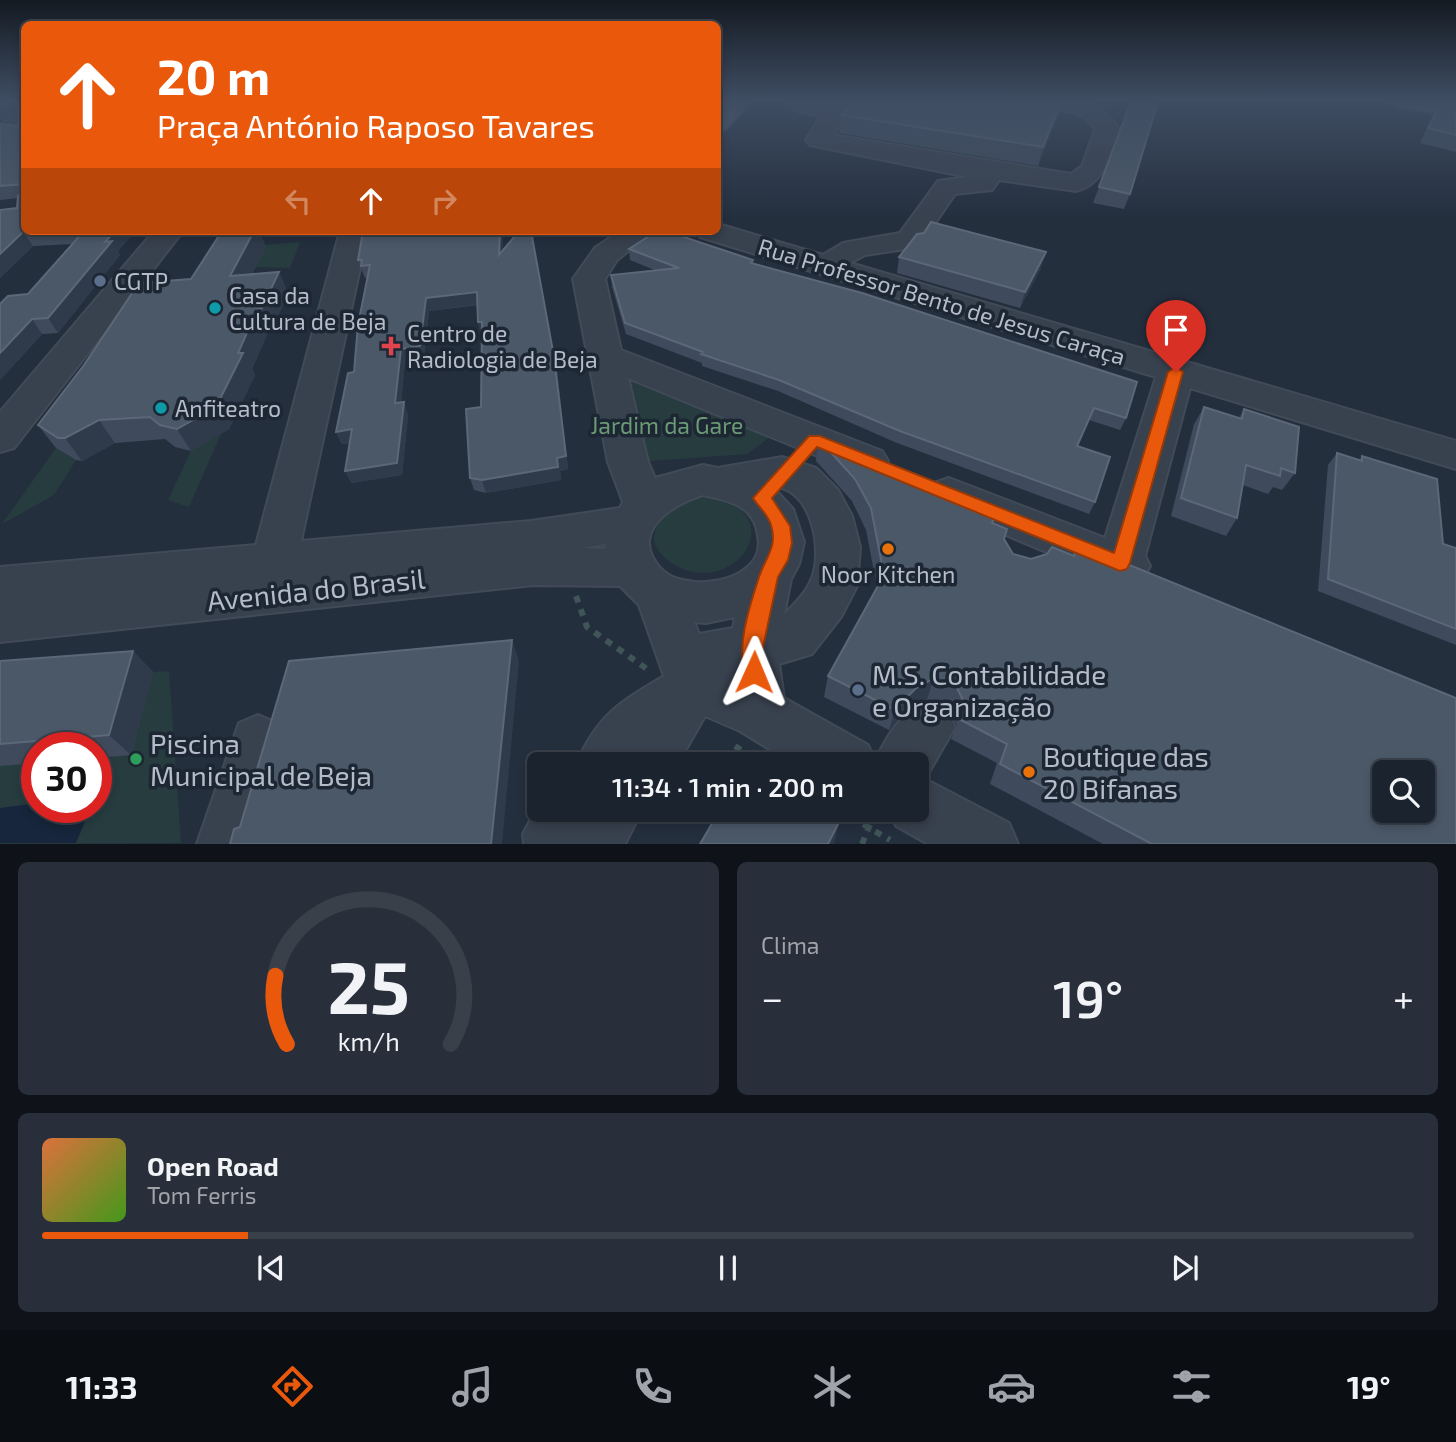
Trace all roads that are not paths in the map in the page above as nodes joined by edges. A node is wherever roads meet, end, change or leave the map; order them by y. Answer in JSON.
{"nodes":[{"id":1,"x":819,"y":139,"type":"edge"},
{"id":2,"x":1104,"y":139,"type":"edge"},
{"id":3,"x":971,"y":168,"type":"junction"},
{"id":4,"x":721,"y":234,"type":"edge"},
{"id":5,"x":166,"y":235,"type":"edge"},
{"id":6,"x":353,"y":235,"type":"edge"},
{"id":7,"x":633,"y":235,"type":"edge"},
{"id":8,"x":830,"y":267,"type":"junction"},
{"id":9,"x":603,"y":355,"type":"junction"},
{"id":10,"x":1176,"y":372,"type":"junction"},
{"id":11,"x":0,"y":439,"type":"edge"},
{"id":12,"x":1456,"y":455,"type":"edge"},
{"id":13,"x":772,"y":473,"type":"junction"},
{"id":14,"x":637,"y":513,"type":"junction"},
{"id":15,"x":274,"y":562,"type":"junction"},
{"id":16,"x":1120,"y":563,"type":"junction"},
{"id":17,"x":769,"y":575,"type":"junction"},
{"id":18,"x":645,"y":580,"type":"junction"},
{"id":19,"x":1172,"y":584,"type":"edge"},
{"id":20,"x":0,"y":587,"type":"edge"},
{"id":21,"x":0,"y":621,"type":"edge"},
{"id":22,"x":753,"y":647,"type":"junction"},
{"id":23,"x":683,"y":688,"type":"junction"},
{"id":24,"x":760,"y":713,"type":"junction"},
{"id":25,"x":258,"y":742,"type":"dead end"},
{"id":26,"x":613,"y":752,"type":"edge"},
{"id":27,"x":652,"y":752,"type":"edge"},
{"id":28,"x":826,"y":752,"type":"edge"},
{"id":29,"x":562,"y":822,"type":"edge"},
{"id":30,"x":605,"y":822,"type":"edge"},
{"id":31,"x":913,"y":822,"type":"edge"},
{"id":32,"x":227,"y":844,"type":"edge"},
{"id":33,"x":554,"y":844,"type":"edge"},
{"id":34,"x":589,"y":844,"type":"edge"},
{"id":35,"x":988,"y":844,"type":"edge"}],
"edges":[{"from":1,"to":3,"type":"street"},
{"from":2,"to":3,"type":"street"},
{"from":3,"to":8,"type":"street"},
{"from":4,"to":8,"type":"street","name":"Rua Professor Bento de Jesus Caraça"},
{"from":5,"to":11,"type":"street"},
{"from":6,"to":15,"type":"street"},
{"from":7,"to":9,"type":"street"},
{"from":8,"to":10,"type":"street","name":"Rua Professor Bento de Jesus Caraça"},
{"from":9,"to":13,"type":"street"},
{"from":9,"to":14,"type":"street"},
{"from":10,"to":12,"type":"street","name":"Rua Professor Bento de Jesus Caraça"},
{"from":10,"to":16,"type":"street"},
{"from":13,"to":14,"type":"street"},
{"from":13,"to":16,"type":"street"},
{"from":13,"to":17,"type":"street"},
{"from":13,"to":22,"type":"street"},
{"from":14,"to":15,"type":"street","name":"Avenida do Brasil"},
{"from":14,"to":18,"type":"street"},
{"from":15,"to":20,"type":"street","name":"Avenida do Brasil"},
{"from":16,"to":19,"type":"street"},
{"from":17,"to":18,"type":"street"},
{"from":17,"to":22,"type":"street"},
{"from":18,"to":21,"type":"street","name":"Avenida do Brasil"},
{"from":18,"to":23,"type":"street"},
{"from":22,"to":23,"type":"street"},
{"from":22,"to":24,"type":"street"},
{"from":23,"to":24,"type":"street"},
{"from":23,"to":26,"type":"street"},
{"from":23,"to":27,"type":"street"},
{"from":24,"to":28,"type":"street"},
{"from":25,"to":32,"type":"street"},
{"from":29,"to":33,"type":"street"},
{"from":30,"to":34,"type":"street"},
{"from":31,"to":35,"type":"street"}]}
